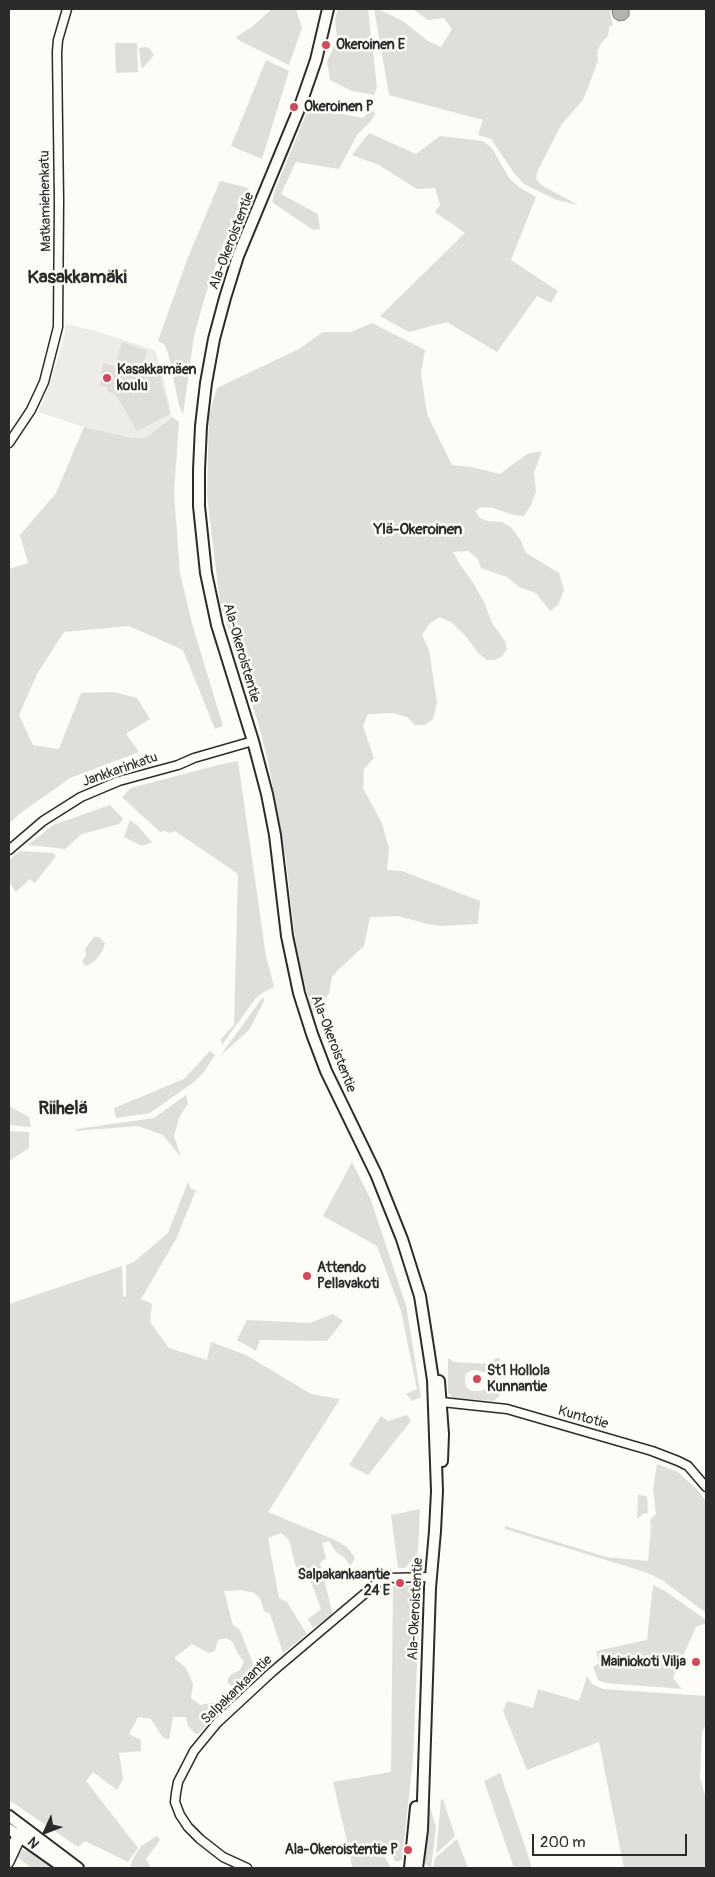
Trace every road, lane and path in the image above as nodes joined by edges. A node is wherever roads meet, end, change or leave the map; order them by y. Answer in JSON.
{"nodes":[{"id":1,"x":67,"y":9,"type":"edge"},
{"id":2,"x":328,"y":9,"type":"edge"},
{"id":3,"x":9,"y":443,"type":"edge"},
{"id":4,"x":252,"y":741,"type":"junction"},
{"id":5,"x":9,"y":850,"type":"edge"},
{"id":6,"x":420,"y":1296,"type":"junction"},
{"id":7,"x":442,"y":1402,"type":"junction"},
{"id":8,"x":706,"y":1487,"type":"edge"},
{"id":9,"x":437,"y":1492,"type":"junction"},
{"id":10,"x":430,"y":1577,"type":"junction"},
{"id":11,"x":9,"y":1816,"type":"edge"},
{"id":12,"x":20,"y":1832,"type":"edge"},
{"id":13,"x":9,"y":1850,"type":"edge"},
{"id":14,"x":9,"y":1863,"type":"edge"},
{"id":15,"x":64,"y":1868,"type":"edge"},
{"id":16,"x":78,"y":1868,"type":"edge"},
{"id":17,"x":247,"y":1868,"type":"edge"},
{"id":18,"x":413,"y":1868,"type":"edge"}],
"edges":[{"from":1,"to":3,"type":"street","name":"Matkamiehenkatu"},
{"from":2,"to":4,"type":"main road","name":"Ala-Okeroistentie"},
{"from":4,"to":5,"type":"street","name":"Jankkarinkatu"},
{"from":4,"to":6,"type":"main road","name":"Ala-Okeroistentie"},
{"from":6,"to":7,"type":"main road","name":"Ala-Okeroistentie"},
{"from":6,"to":9,"type":"main road","name":"Ala-Okeroistentie"},
{"from":7,"to":8,"type":"street","name":"Kuntotie"},
{"from":7,"to":9,"type":"main road","name":"Ala-Okeroistentie"},
{"from":9,"to":10,"type":"main road","name":"Ala-Okeroistentie"},
{"from":10,"to":17,"type":"street","name":"Salpakankaantie"},
{"from":10,"to":18,"type":"main road","name":"Ala-Okeroistentie"},
{"from":11,"to":12,"type":"main road"},
{"from":12,"to":13,"type":"street"},
{"from":12,"to":14,"type":"street"},
{"from":12,"to":15,"type":"main road"},
{"from":12,"to":16,"type":"main road"}]}
